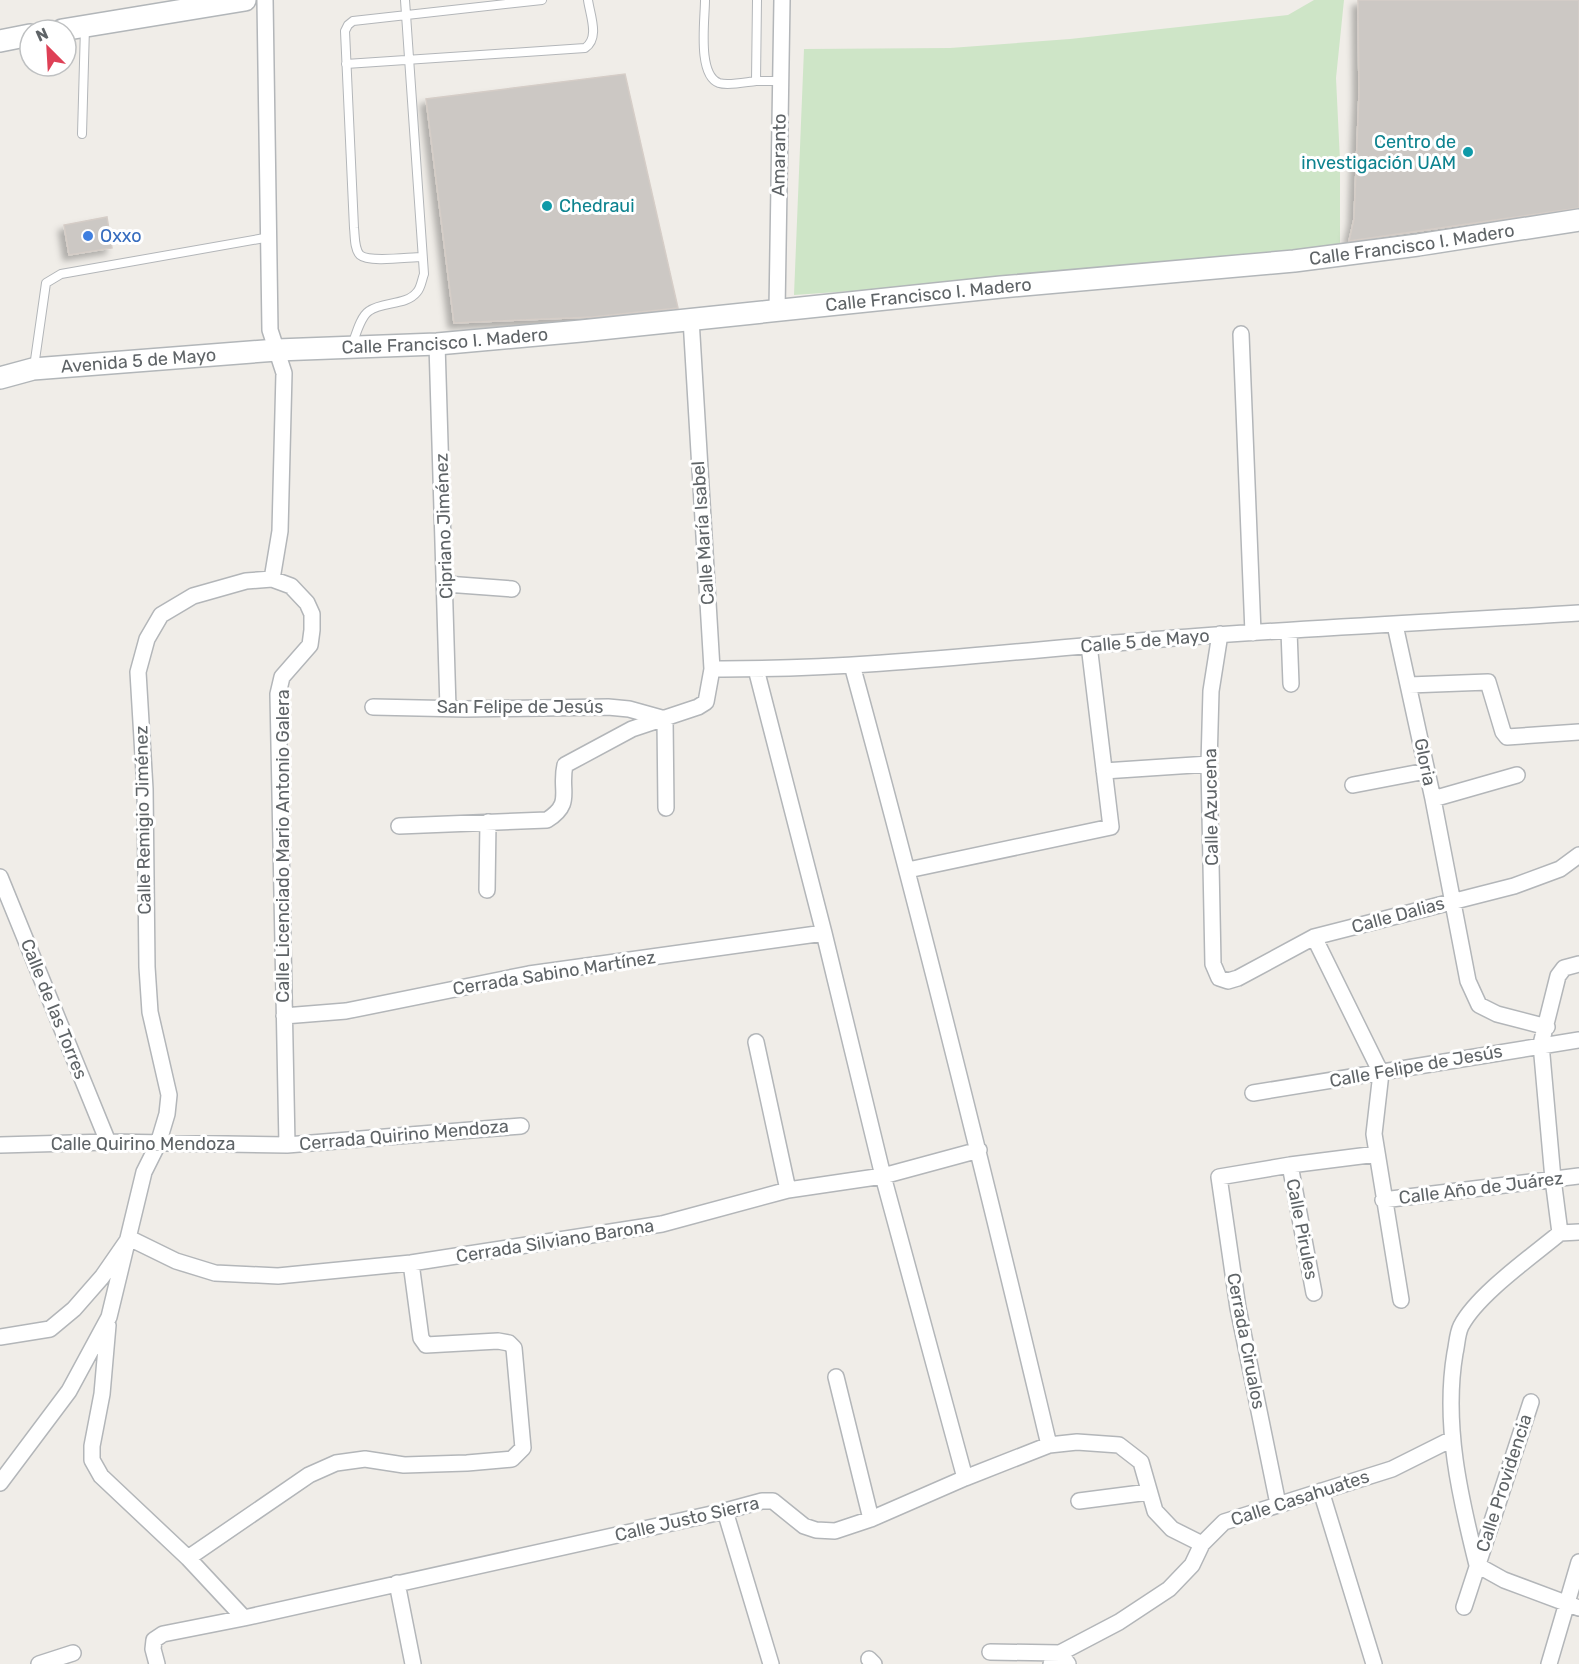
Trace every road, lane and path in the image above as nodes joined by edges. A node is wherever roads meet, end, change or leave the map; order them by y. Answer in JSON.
{"nodes":[{"id":1,"x":245,"y":0,"type":"edge"},
{"id":2,"x":265,"y":0,"type":"edge"},
{"id":3,"x":405,"y":0,"type":"edge"},
{"id":4,"x":542,"y":0,"type":"edge"},
{"id":5,"x":588,"y":0,"type":"edge"},
{"id":6,"x":705,"y":0,"type":"edge"},
{"id":7,"x":757,"y":0,"type":"edge"},
{"id":8,"x":782,"y":0,"type":"edge"},
{"id":9,"x":406,"y":14,"type":"junction"},
{"id":10,"x":85,"y":26,"type":"junction"},
{"id":11,"x":78,"y":27,"type":"edge"},
{"id":12,"x":18,"y":38,"type":"edge"},
{"id":13,"x":0,"y":41,"type":"edge"},
{"id":14,"x":408,"y":60,"type":"junction"},
{"id":15,"x":346,"y":64,"type":"junction"},
{"id":16,"x":756,"y":81,"type":"junction"},
{"id":17,"x":780,"y":81,"type":"junction"},
{"id":18,"x":82,"y":134,"type":"dead end"},
{"id":19,"x":1579,"y":220,"type":"edge"},
{"id":20,"x":270,"y":237,"type":"junction"},
{"id":21,"x":422,"y":257,"type":"junction"},
{"id":22,"x":777,"y":310,"type":"junction"},
{"id":23,"x":691,"y":320,"type":"junction"},
{"id":24,"x":1241,"y":334,"type":"dead end"},
{"id":25,"x":437,"y":344,"type":"junction"},
{"id":26,"x":351,"y":347,"type":"junction"},
{"id":27,"x":277,"y":350,"type":"junction"},
{"id":28,"x":33,"y":369,"type":"junction"},
{"id":29,"x":0,"y":378,"type":"edge"},
{"id":30,"x":272,"y":579,"type":"junction"},
{"id":31,"x":446,"y":584,"type":"junction"},
{"id":32,"x":512,"y":590,"type":"dead end"},
{"id":33,"x":1579,"y":613,"type":"edge"},
{"id":34,"x":1395,"y":625,"type":"junction"},
{"id":35,"x":1289,"y":631,"type":"junction"},
{"id":36,"x":1253,"y":633,"type":"junction"},
{"id":37,"x":1220,"y":634,"type":"junction"},
{"id":38,"x":1089,"y":645,"type":"junction"},
{"id":39,"x":852,"y":665,"type":"junction"},
{"id":40,"x":712,"y":669,"type":"junction"},
{"id":41,"x":756,"y":669,"type":"junction"},
{"id":42,"x":1291,"y":684,"type":"dead end"},
{"id":43,"x":1409,"y":686,"type":"junction"},
{"id":44,"x":373,"y":707,"type":"dead end"},
{"id":45,"x":448,"y":708,"type":"junction"},
{"id":46,"x":665,"y":718,"type":"junction"},
{"id":47,"x":1579,"y":732,"type":"edge"},
{"id":48,"x":1209,"y":764,"type":"junction"},
{"id":49,"x":1104,"y":771,"type":"junction"},
{"id":50,"x":1426,"y":771,"type":"junction"},
{"id":51,"x":1517,"y":776,"type":"dead end"},
{"id":52,"x":1353,"y":785,"type":"dead end"},
{"id":53,"x":1433,"y":799,"type":"junction"},
{"id":54,"x":666,"y":808,"type":"dead end"},
{"id":55,"x":488,"y":822,"type":"junction"},
{"id":56,"x":399,"y":826,"type":"dead end"},
{"id":57,"x":1579,"y":855,"type":"edge"},
{"id":58,"x":908,"y":870,"type":"junction"},
{"id":59,"x":0,"y":877,"type":"edge"},
{"id":60,"x":487,"y":890,"type":"dead end"},
{"id":61,"x":1452,"y":900,"type":"junction"},
{"id":62,"x":825,"y":933,"type":"junction"},
{"id":63,"x":1314,"y":937,"type":"junction"},
{"id":64,"x":1579,"y":964,"type":"edge"},
{"id":65,"x":1219,"y":978,"type":"joint"},
{"id":66,"x":284,"y":1016,"type":"junction"},
{"id":67,"x":1547,"y":1027,"type":"junction"},
{"id":68,"x":1579,"y":1040,"type":"edge"},
{"id":69,"x":756,"y":1042,"type":"dead end"},
{"id":70,"x":1542,"y":1044,"type":"junction"},
{"id":71,"x":1381,"y":1073,"type":"junction"},
{"id":72,"x":1253,"y":1093,"type":"dead end"},
{"id":73,"x":521,"y":1126,"type":"dead end"},
{"id":74,"x":108,"y":1142,"type":"junction"},
{"id":75,"x":158,"y":1144,"type":"junction"},
{"id":76,"x":0,"y":1145,"type":"edge"},
{"id":77,"x":287,"y":1145,"type":"junction"},
{"id":78,"x":979,"y":1150,"type":"junction"},
{"id":79,"x":1377,"y":1154,"type":"junction"},
{"id":80,"x":1290,"y":1165,"type":"junction"},
{"id":81,"x":883,"y":1176,"type":"junction"},
{"id":82,"x":1579,"y":1176,"type":"edge"},
{"id":83,"x":1219,"y":1177,"type":"joint"},
{"id":84,"x":1552,"y":1179,"type":"junction"},
{"id":85,"x":788,"y":1190,"type":"junction"},
{"id":86,"x":1383,"y":1200,"type":"junction"},
{"id":87,"x":1579,"y":1232,"type":"edge"},
{"id":88,"x":1560,"y":1233,"type":"junction"},
{"id":89,"x":129,"y":1238,"type":"junction"},
{"id":90,"x":411,"y":1263,"type":"junction"},
{"id":91,"x":1314,"y":1293,"type":"dead end"},
{"id":92,"x":1401,"y":1300,"type":"dead end"},
{"id":93,"x":109,"y":1317,"type":"junction"},
{"id":94,"x":0,"y":1337,"type":"edge"},
{"id":95,"x":836,"y":1377,"type":"dead end"},
{"id":96,"x":1531,"y":1402,"type":"dead end"},
{"id":97,"x":1452,"y":1439,"type":"junction"},
{"id":98,"x":1048,"y":1445,"type":"junction"},
{"id":99,"x":965,"y":1478,"type":"junction"},
{"id":100,"x":0,"y":1483,"type":"edge"},
{"id":101,"x":1321,"y":1491,"type":"junction"},
{"id":102,"x":1149,"y":1492,"type":"junction"},
{"id":103,"x":1079,"y":1501,"type":"dead end"},
{"id":104,"x":1278,"y":1504,"type":"junction"},
{"id":105,"x":725,"y":1511,"type":"junction"},
{"id":106,"x":871,"y":1519,"type":"junction"},
{"id":107,"x":1202,"y":1544,"type":"junction"},
{"id":108,"x":188,"y":1558,"type":"junction"},
{"id":109,"x":1579,"y":1562,"type":"edge"},
{"id":110,"x":1477,"y":1565,"type":"junction"},
{"id":111,"x":397,"y":1583,"type":"junction"},
{"id":112,"x":1464,"y":1606,"type":"dead end"},
{"id":113,"x":1573,"y":1606,"type":"edge"},
{"id":114,"x":244,"y":1618,"type":"junction"},
{"id":115,"x":990,"y":1652,"type":"dead end"},
{"id":116,"x":73,"y":1653,"type":"dead end"},
{"id":117,"x":1060,"y":1660,"type":"edge"},
{"id":118,"x":39,"y":1664,"type":"edge"},
{"id":119,"x":157,"y":1664,"type":"edge"},
{"id":120,"x":413,"y":1664,"type":"edge"},
{"id":121,"x":771,"y":1664,"type":"edge"},
{"id":122,"x":1374,"y":1664,"type":"edge"},
{"id":123,"x":1549,"y":1664,"type":"edge"}],
"edges":[{"from":1,"to":10,"type":"main road"},
{"from":2,"to":20,"type":"street"},
{"from":3,"to":9,"type":"lane"},
{"from":4,"to":9,"type":"lane"},
{"from":5,"to":14,"type":"lane"},
{"from":6,"to":16,"type":"lane"},
{"from":7,"to":16,"type":"lane"},
{"from":8,"to":17,"type":"street","name":"Amaranto"},
{"from":9,"to":14,"type":"lane"},
{"from":9,"to":15,"type":"lane"},
{"from":10,"to":11,"type":"main road"},
{"from":10,"to":18,"type":"lane"},
{"from":12,"to":13,"type":"main road"},
{"from":14,"to":15,"type":"lane"},
{"from":14,"to":21,"type":"lane"},
{"from":15,"to":21,"type":"lane"},
{"from":16,"to":17,"type":"lane"},
{"from":17,"to":22,"type":"street","name":"Amaranto"},
{"from":19,"to":22,"type":"main road","name":"Calle Francisco I. Madero"},
{"from":20,"to":27,"type":"street"},
{"from":20,"to":28,"type":"lane"},
{"from":21,"to":26,"type":"lane"},
{"from":22,"to":23,"type":"main road","name":"Calle Francisco I. Madero"},
{"from":23,"to":25,"type":"main road","name":"Calle Francisco I. Madero"},
{"from":23,"to":40,"type":"street","name":"Calle María Isabel"},
{"from":24,"to":36,"type":"street"},
{"from":25,"to":26,"type":"main road","name":"Calle Francisco I. Madero"},
{"from":25,"to":31,"type":"street","name":"Cipriano Jiménez"},
{"from":26,"to":27,"type":"main road","name":"Calle Francisco I. Madero"},
{"from":27,"to":28,"type":"main road","name":"Avenida 5 de Mayo"},
{"from":27,"to":30,"type":"street"},
{"from":28,"to":29,"type":"main road","name":"Avenida 5 de Mayo"},
{"from":30,"to":66,"type":"street","name":"Calle Licenciado Mario Antonio Galera"},
{"from":30,"to":75,"type":"street","name":"Calle Remigio Jiménez"},
{"from":31,"to":32,"type":"street"},
{"from":31,"to":45,"type":"street","name":"Cipriano Jiménez"},
{"from":33,"to":34,"type":"street","name":"Calle 5 de Mayo"},
{"from":34,"to":35,"type":"street","name":"Calle 5 de Mayo"},
{"from":34,"to":43,"type":"street","name":"Gloria"},
{"from":35,"to":36,"type":"street","name":"Calle 5 de Mayo"},
{"from":35,"to":42,"type":"street"},
{"from":36,"to":37,"type":"street","name":"Calle 5 de Mayo"},
{"from":37,"to":38,"type":"street","name":"Calle 5 de Mayo"},
{"from":37,"to":48,"type":"street","name":"Calle Azucena"},
{"from":38,"to":39,"type":"street","name":"Calle 5 de Mayo"},
{"from":38,"to":49,"type":"street"},
{"from":39,"to":41,"type":"street","name":"Calle 5 de Mayo"},
{"from":39,"to":58,"type":"street"},
{"from":40,"to":41,"type":"street","name":"Calle 5 de Mayo"},
{"from":40,"to":46,"type":"street","name":"Calle María Isabel"},
{"from":41,"to":62,"type":"street"},
{"from":43,"to":47,"type":"street"},
{"from":43,"to":50,"type":"street","name":"Gloria"},
{"from":44,"to":45,"type":"street","name":"San Felipe de Jesús"},
{"from":45,"to":46,"type":"street","name":"San Felipe de Jesús"},
{"from":46,"to":54,"type":"street"},
{"from":46,"to":55,"type":"street"},
{"from":48,"to":49,"type":"street"},
{"from":48,"to":65,"type":"street","name":"Calle Azucena"},
{"from":49,"to":58,"type":"street"},
{"from":50,"to":52,"type":"street"},
{"from":50,"to":53,"type":"street","name":"Gloria"},
{"from":51,"to":53,"type":"street"},
{"from":53,"to":61,"type":"street","name":"Gloria"},
{"from":55,"to":56,"type":"street"},
{"from":55,"to":60,"type":"street"},
{"from":57,"to":61,"type":"street","name":"Calle Dalias"},
{"from":58,"to":78,"type":"street"},
{"from":59,"to":74,"type":"street","name":"Calle de las Torres"},
{"from":61,"to":63,"type":"street","name":"Calle Dalias"},
{"from":61,"to":67,"type":"street","name":"Gloria"},
{"from":62,"to":66,"type":"street","name":"Cerrada Sabino Martínez"},
{"from":62,"to":81,"type":"street"},
{"from":63,"to":65,"type":"street","name":"Calle Dalias"},
{"from":63,"to":71,"type":"street"},
{"from":64,"to":67,"type":"street"},
{"from":66,"to":77,"type":"street","name":"Calle Licenciado Mario Antonio Galera"},
{"from":67,"to":70,"type":"street"},
{"from":68,"to":70,"type":"street","name":"Calle Felipe de Jesús"},
{"from":69,"to":85,"type":"street"},
{"from":70,"to":71,"type":"street","name":"Calle Felipe de Jesús"},
{"from":70,"to":84,"type":"street"},
{"from":71,"to":72,"type":"street","name":"Calle Felipe de Jesús"},
{"from":71,"to":79,"type":"street"},
{"from":73,"to":77,"type":"street","name":"Cerrada Quirino Mendoza"},
{"from":74,"to":75,"type":"street","name":"Calle Quirino Mendoza"},
{"from":74,"to":76,"type":"street","name":"Calle Quirino Mendoza"},
{"from":75,"to":77,"type":"street","name":"Calle Quirino Mendoza"},
{"from":75,"to":89,"type":"street","name":"Calle Remigio Jiménez"},
{"from":78,"to":81,"type":"street","name":"Cerrada Silviano Barona"},
{"from":78,"to":98,"type":"street"},
{"from":79,"to":80,"type":"street","name":"Calle Pirules"},
{"from":79,"to":86,"type":"street"},
{"from":80,"to":83,"type":"street","name":"Calle Pirules"},
{"from":80,"to":91,"type":"street","name":"Calle Pirules"},
{"from":81,"to":85,"type":"street","name":"Cerrada Silviano Barona"},
{"from":81,"to":99,"type":"street"},
{"from":82,"to":84,"type":"street","name":"Calle Año de Juárez"},
{"from":83,"to":104,"type":"street","name":"Cerrada Cirualos"},
{"from":84,"to":86,"type":"street","name":"Calle Año de Juárez"},
{"from":84,"to":88,"type":"street"},
{"from":85,"to":90,"type":"street","name":"Cerrada Silviano Barona"},
{"from":86,"to":92,"type":"street"},
{"from":87,"to":88,"type":"street"},
{"from":88,"to":97,"type":"street"},
{"from":89,"to":90,"type":"street","name":"Cerrada Silviano Barona"},
{"from":89,"to":93,"type":"street","name":"Calle Remigio Jiménez"},
{"from":89,"to":94,"type":"street"},
{"from":90,"to":108,"type":"street"},
{"from":93,"to":100,"type":"street"},
{"from":93,"to":108,"type":"street"},
{"from":95,"to":106,"type":"street"},
{"from":96,"to":110,"type":"street","name":"Calle Providencia"},
{"from":97,"to":101,"type":"street","name":"Calle Casahuates"},
{"from":97,"to":110,"type":"street"},
{"from":98,"to":99,"type":"street","name":"Calle Justo Sierra"},
{"from":98,"to":102,"type":"street","name":"Calle Justo Sierra"},
{"from":99,"to":106,"type":"street","name":"Calle Justo Sierra"},
{"from":101,"to":104,"type":"street","name":"Calle Casahuates"},
{"from":101,"to":122,"type":"street"},
{"from":102,"to":103,"type":"street"},
{"from":102,"to":107,"type":"street","name":"Calle Justo Sierra"},
{"from":104,"to":107,"type":"street","name":"Calle Casahuates"},
{"from":105,"to":106,"type":"street","name":"Calle Justo Sierra"},
{"from":105,"to":111,"type":"street","name":"Calle Justo Sierra"},
{"from":105,"to":121,"type":"street"},
{"from":107,"to":117,"type":"street","name":"Calle Casahuates"},
{"from":108,"to":114,"type":"street"},
{"from":109,"to":113,"type":"street"},
{"from":110,"to":112,"type":"street","name":"Calle Providencia"},
{"from":110,"to":113,"type":"street"},
{"from":111,"to":114,"type":"street","name":"Calle Justo Sierra"},
{"from":111,"to":120,"type":"street"},
{"from":113,"to":123,"type":"street"},
{"from":114,"to":119,"type":"street","name":"Calle Justo Sierra"},
{"from":115,"to":117,"type":"street"},
{"from":116,"to":118,"type":"street"}]}
